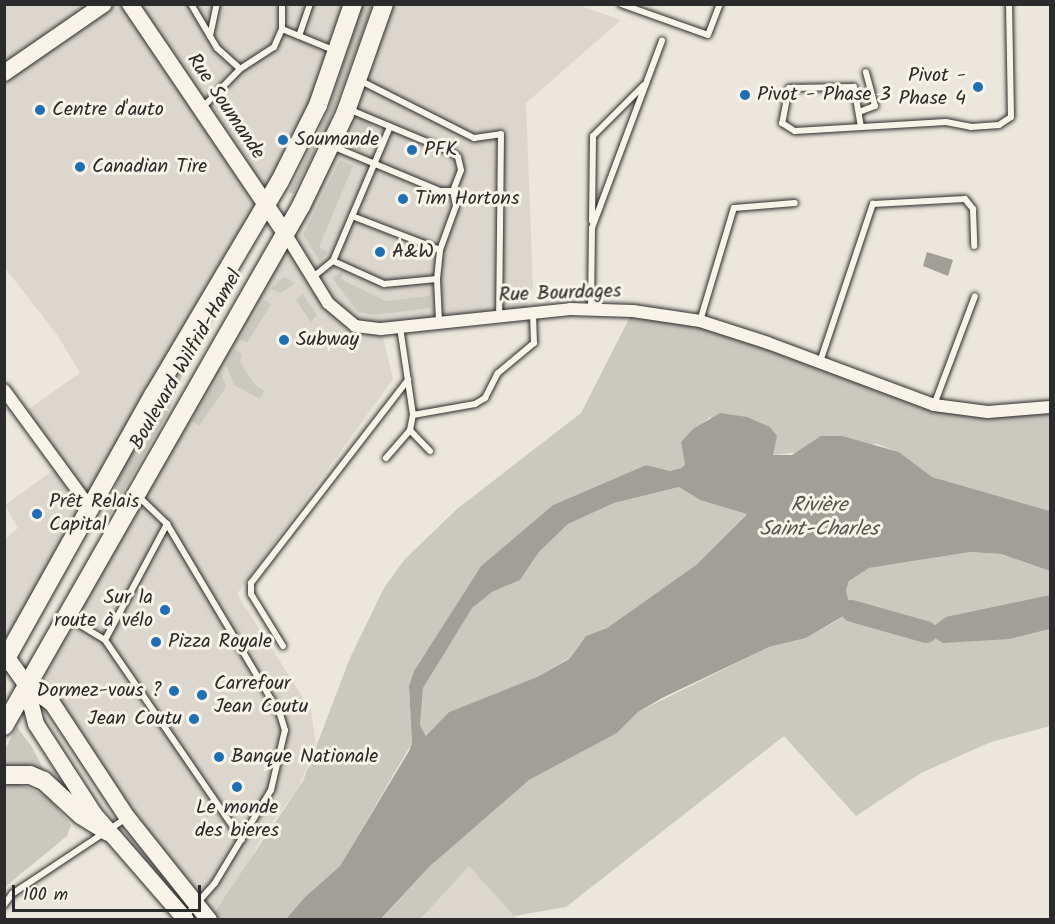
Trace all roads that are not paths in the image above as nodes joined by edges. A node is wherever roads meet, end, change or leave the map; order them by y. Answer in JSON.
{"nodes":[{"id":1,"x":104,"y":4,"type":"edge"},
{"id":2,"x":130,"y":4,"type":"edge"},
{"id":3,"x":190,"y":4,"type":"edge"},
{"id":4,"x":217,"y":4,"type":"edge"},
{"id":5,"x":282,"y":4,"type":"edge"},
{"id":6,"x":353,"y":4,"type":"edge"},
{"id":7,"x":384,"y":4,"type":"edge"},
{"id":8,"x":621,"y":4,"type":"edge"},
{"id":9,"x":720,"y":4,"type":"edge"},
{"id":10,"x":1009,"y":4,"type":"edge"},
{"id":11,"x":308,"y":6,"type":"edge"},
{"id":12,"x":282,"y":29,"type":"junction"},
{"id":13,"x":210,"y":36,"type":"junction"},
{"id":14,"x":299,"y":36,"type":"junction"},
{"id":15,"x":662,"y":41,"type":"dead end"},
{"id":16,"x":337,"y":52,"type":"junction"},
{"id":17,"x":240,"y":69,"type":"junction"},
{"id":18,"x":4,"y":72,"type":"edge"},
{"id":19,"x":866,"y":72,"type":"dead end"},
{"id":20,"x":358,"y":80,"type":"junction"},
{"id":21,"x":647,"y":81,"type":"junction"},
{"id":22,"x":201,"y":108,"type":"junction"},
{"id":23,"x":347,"y":109,"type":"junction"},
{"id":24,"x":859,"y":112,"type":"junction"},
{"id":25,"x":390,"y":127,"type":"junction"},
{"id":26,"x":861,"y":127,"type":"junction"},
{"id":27,"x":331,"y":146,"type":"junction"},
{"id":28,"x":375,"y":163,"type":"junction"},
{"id":29,"x":453,"y":191,"type":"junction"},
{"id":30,"x":795,"y":203,"type":"dead end"},
{"id":31,"x":267,"y":205,"type":"junction"},
{"id":32,"x":352,"y":216,"type":"junction"},
{"id":33,"x":592,"y":228,"type":"junction"},
{"id":34,"x":285,"y":233,"type":"junction"},
{"id":35,"x":974,"y":246,"type":"dead end"},
{"id":36,"x":440,"y":250,"type":"junction"},
{"id":37,"x":333,"y":261,"type":"junction"},
{"id":38,"x":312,"y":278,"type":"junction"},
{"id":39,"x":437,"y":279,"type":"junction"},
{"id":40,"x":975,"y":296,"type":"dead end"},
{"id":41,"x":591,"y":309,"type":"junction"},
{"id":42,"x":532,"y":312,"type":"junction"},
{"id":43,"x":499,"y":316,"type":"junction"},
{"id":44,"x":700,"y":321,"type":"junction"},
{"id":45,"x":440,"y":322,"type":"junction"},
{"id":46,"x":400,"y":327,"type":"junction"},
{"id":47,"x":820,"y":362,"type":"junction"},
{"id":48,"x":408,"y":380,"type":"junction"},
{"id":49,"x":4,"y":390,"type":"edge"},
{"id":50,"x":934,"y":405,"type":"junction"},
{"id":51,"x":1050,"y":407,"type":"edge"},
{"id":52,"x":413,"y":415,"type":"junction"},
{"id":53,"x":410,"y":430,"type":"junction"},
{"id":54,"x":430,"y":451,"type":"dead end"},
{"id":55,"x":386,"y":458,"type":"dead end"},
{"id":56,"x":137,"y":495,"type":"junction"},
{"id":57,"x":91,"y":508,"type":"junction"},
{"id":58,"x":167,"y":524,"type":"junction"},
{"id":59,"x":67,"y":617,"type":"junction"},
{"id":60,"x":105,"y":640,"type":"junction"},
{"id":61,"x":283,"y":646,"type":"dead end"},
{"id":62,"x":6,"y":657,"type":"edge"},
{"id":63,"x":26,"y":686,"type":"junction"},
{"id":64,"x":4,"y":726,"type":"edge"},
{"id":65,"x":4,"y":775,"type":"edge"},
{"id":66,"x":127,"y":817,"type":"junction"},
{"id":67,"x":108,"y":832,"type":"junction"},
{"id":68,"x":242,"y":840,"type":"junction"},
{"id":69,"x":4,"y":905,"type":"edge"},
{"id":70,"x":198,"y":906,"type":"junction"},
{"id":71,"x":185,"y":919,"type":"edge"},
{"id":72,"x":209,"y":920,"type":"edge"}],
"edges":[{"from":1,"to":18,"type":"main road"},
{"from":2,"to":22,"type":"main road","name":"Rue Soumande"},
{"from":3,"to":13,"type":"lane"},
{"from":4,"to":13,"type":"lane"},
{"from":5,"to":12,"type":"lane"},
{"from":6,"to":16,"type":"main road","name":"Boulevard Wilfrid-Hamel"},
{"from":7,"to":20,"type":"main road","name":"Boulevard Wilfrid-Hamel"},
{"from":8,"to":9,"type":"lane"},
{"from":10,"to":26,"type":"lane"},
{"from":11,"to":14,"type":"lane"},
{"from":12,"to":14,"type":"lane"},
{"from":12,"to":17,"type":"lane"},
{"from":13,"to":17,"type":"lane"},
{"from":14,"to":16,"type":"lane"},
{"from":15,"to":21,"type":"lane"},
{"from":16,"to":31,"type":"main road","name":"Boulevard Wilfrid-Hamel"},
{"from":17,"to":22,"type":"lane"},
{"from":19,"to":24,"type":"lane"},
{"from":20,"to":23,"type":"main road","name":"Boulevard Wilfrid-Hamel"},
{"from":20,"to":43,"type":"lane"},
{"from":21,"to":33,"type":"lane"},
{"from":21,"to":33,"type":"lane"},
{"from":22,"to":31,"type":"main road","name":"Rue Soumande"},
{"from":23,"to":25,"type":"lane"},
{"from":23,"to":27,"type":"main road","name":"Boulevard Wilfrid-Hamel"},
{"from":24,"to":26,"type":"lane"},
{"from":24,"to":26,"type":"lane"},
{"from":25,"to":28,"type":"lane"},
{"from":25,"to":29,"type":"lane"},
{"from":27,"to":28,"type":"lane"},
{"from":27,"to":34,"type":"main road","name":"Boulevard Wilfrid-Hamel"},
{"from":28,"to":29,"type":"lane"},
{"from":28,"to":32,"type":"lane"},
{"from":29,"to":36,"type":"lane"},
{"from":30,"to":44,"type":"lane"},
{"from":31,"to":34,"type":"main road","name":"Rue Soumande"},
{"from":31,"to":57,"type":"main road","name":"Boulevard Wilfrid-Hamel"},
{"from":32,"to":36,"type":"lane"},
{"from":32,"to":37,"type":"lane"},
{"from":33,"to":41,"type":"lane"},
{"from":34,"to":38,"type":"street","name":"Rue Bourdages"},
{"from":34,"to":56,"type":"main road","name":"Boulevard Wilfrid-Hamel"},
{"from":35,"to":47,"type":"lane"},
{"from":36,"to":39,"type":"lane"},
{"from":37,"to":38,"type":"lane"},
{"from":37,"to":39,"type":"lane"},
{"from":38,"to":46,"type":"street","name":"Rue Bourdages"},
{"from":39,"to":45,"type":"lane"},
{"from":40,"to":50,"type":"lane"},
{"from":41,"to":42,"type":"street","name":"Rue Bourdages"},
{"from":41,"to":44,"type":"street","name":"Rue Bourdages"},
{"from":42,"to":43,"type":"street","name":"Rue Bourdages"},
{"from":42,"to":52,"type":"lane"},
{"from":43,"to":45,"type":"street","name":"Rue Bourdages"},
{"from":44,"to":47,"type":"street","name":"Rue Bourdages"},
{"from":45,"to":46,"type":"street","name":"Rue Bourdages"},
{"from":46,"to":48,"type":"lane"},
{"from":47,"to":50,"type":"street","name":"Rue Bourdages"},
{"from":48,"to":52,"type":"lane"},
{"from":48,"to":61,"type":"lane"},
{"from":49,"to":57,"type":"street"},
{"from":50,"to":51,"type":"street","name":"Rue Bourdages"},
{"from":52,"to":53,"type":"lane"},
{"from":53,"to":54,"type":"lane"},
{"from":53,"to":55,"type":"lane"},
{"from":56,"to":58,"type":"lane"},
{"from":56,"to":59,"type":"main road","name":"Boulevard Wilfrid-Hamel"},
{"from":57,"to":62,"type":"main road","name":"Boulevard Wilfrid-Hamel"},
{"from":58,"to":60,"type":"lane"},
{"from":58,"to":68,"type":"lane"},
{"from":59,"to":60,"type":"lane"},
{"from":59,"to":63,"type":"main road","name":"Boulevard Wilfrid-Hamel"},
{"from":60,"to":68,"type":"lane"},
{"from":62,"to":63,"type":"main road"},
{"from":63,"to":64,"type":"main road","name":"Boulevard Wilfrid-Hamel"},
{"from":63,"to":66,"type":"main road"},
{"from":63,"to":67,"type":"main road"},
{"from":65,"to":67,"type":"main road"},
{"from":66,"to":67,"type":"lane"},
{"from":66,"to":70,"type":"main road"},
{"from":67,"to":69,"type":"lane"},
{"from":67,"to":71,"type":"main road"},
{"from":68,"to":70,"type":"lane"},
{"from":70,"to":71,"type":"lane"},
{"from":70,"to":72,"type":"main road"}]}
